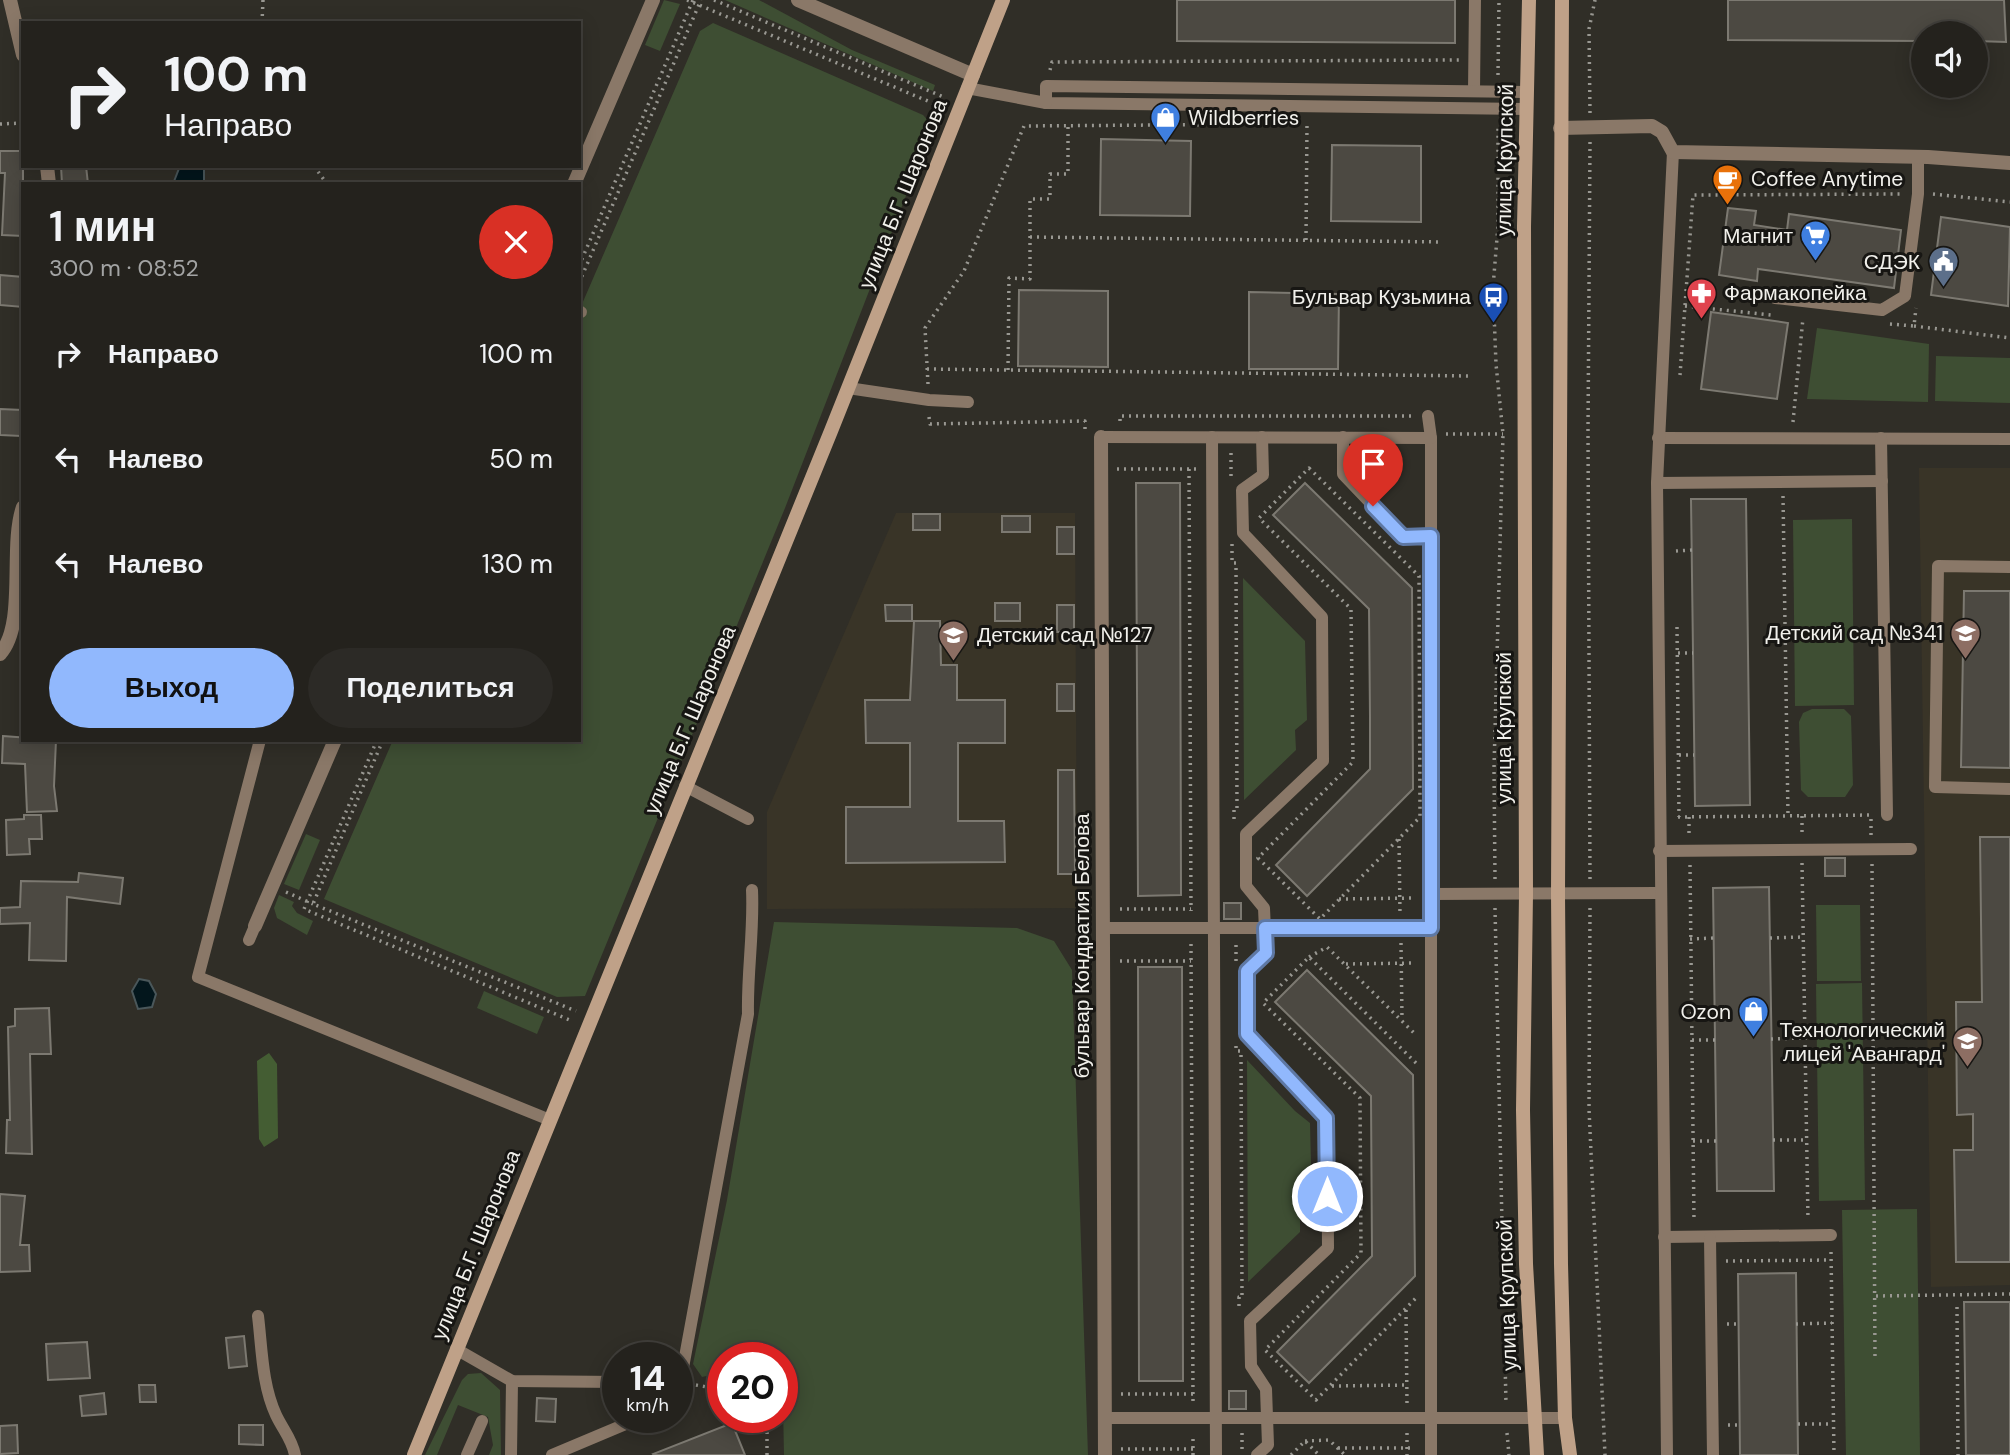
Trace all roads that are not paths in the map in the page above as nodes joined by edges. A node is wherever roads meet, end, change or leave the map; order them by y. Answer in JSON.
{"nodes":[{"id":1,"x":10,"y":0,"type":"edge"},
{"id":2,"x":653,"y":0,"type":"edge"},
{"id":3,"x":799,"y":0,"type":"edge"},
{"id":4,"x":1003,"y":0,"type":"edge"},
{"id":5,"x":1475,"y":0,"type":"edge"},
{"id":6,"x":1529,"y":0,"type":"edge"},
{"id":7,"x":1562,"y":0,"type":"edge"},
{"id":8,"x":21,"y":47,"type":"edge"},
{"id":9,"x":970,"y":81,"type":"junction"},
{"id":10,"x":1474,"y":92,"type":"junction"},
{"id":11,"x":1527,"y":92,"type":"junction"},
{"id":12,"x":1046,"y":103,"type":"junction"},
{"id":13,"x":1527,"y":109,"type":"junction"},
{"id":14,"x":1560,"y":128,"type":"junction"},
{"id":15,"x":1673,"y":152,"type":"junction"},
{"id":16,"x":1918,"y":157,"type":"junction"},
{"id":17,"x":2010,"y":163,"type":"edge"},
{"id":18,"x":581,"y":168,"type":"edge"},
{"id":19,"x":1775,"y":298,"type":"dead end"},
{"id":20,"x":848,"y":388,"type":"junction"},
{"id":21,"x":968,"y":402,"type":"dead end"},
{"id":22,"x":1428,"y":416,"type":"road end"},
{"id":23,"x":1436,"y":436,"type":"junction"},
{"id":24,"x":1101,"y":437,"type":"joint"},
{"id":25,"x":1212,"y":437,"type":"junction"},
{"id":26,"x":1262,"y":437,"type":"junction"},
{"id":27,"x":1343,"y":437,"type":"junction"},
{"id":28,"x":1658,"y":438,"type":"junction"},
{"id":29,"x":1881,"y":438,"type":"junction"},
{"id":30,"x":2010,"y":439,"type":"edge"},
{"id":31,"x":1882,"y":481,"type":"junction"},
{"id":32,"x":1657,"y":483,"type":"junction"},
{"id":33,"x":21,"y":515,"type":"edge"},
{"id":34,"x":1431,"y":536,"type":"junction"},
{"id":35,"x":2010,"y":567,"type":"edge"},
{"id":36,"x":0,"y":654,"type":"edge"},
{"id":37,"x":259,"y":742,"type":"edge"},
{"id":38,"x":334,"y":742,"type":"edge"},
{"id":39,"x":685,"y":786,"type":"junction"},
{"id":40,"x":2010,"y":789,"type":"edge"},
{"id":41,"x":1887,"y":815,"type":"road end"},
{"id":42,"x":748,"y":819,"type":"dead end"},
{"id":43,"x":1911,"y":849,"type":"dead end"},
{"id":44,"x":1659,"y":851,"type":"junction"},
{"id":45,"x":752,"y":890,"type":"dead end"},
{"id":46,"x":1660,"y":893,"type":"junction"},
{"id":47,"x":1526,"y":894,"type":"junction"},
{"id":48,"x":1559,"y":894,"type":"junction"},
{"id":49,"x":1431,"y":896,"type":"junction"},
{"id":50,"x":1103,"y":928,"type":"junction"},
{"id":51,"x":1214,"y":928,"type":"junction"},
{"id":52,"x":1265,"y":928,"type":"junction"},
{"id":53,"x":1431,"y":928,"type":"junction"},
{"id":54,"x":252,"y":933,"type":"dead end"},
{"id":55,"x":550,"y":1120,"type":"junction"},
{"id":56,"x":1831,"y":1236,"type":"road end"},
{"id":57,"x":1664,"y":1237,"type":"junction"},
{"id":58,"x":1710,"y":1238,"type":"junction"},
{"id":59,"x":258,"y":1316,"type":"dead end"},
{"id":60,"x":686,"y":1342,"type":"edge"},
{"id":61,"x":456,"y":1349,"type":"junction"},
{"id":62,"x":512,"y":1381,"type":"junction"},
{"id":63,"x":602,"y":1382,"type":"edge"},
{"id":64,"x":1215,"y":1418,"type":"junction"},
{"id":65,"x":1267,"y":1418,"type":"junction"},
{"id":66,"x":1431,"y":1418,"type":"junction"},
{"id":67,"x":1533,"y":1418,"type":"junction"},
{"id":68,"x":1566,"y":1418,"type":"junction"},
{"id":69,"x":1104,"y":1419,"type":"junction"},
{"id":70,"x":482,"y":1421,"type":"dead end"},
{"id":71,"x":604,"y":1433,"type":"edge"},
{"id":72,"x":1431,"y":1451,"type":"edge"},
{"id":73,"x":295,"y":1455,"type":"edge"},
{"id":74,"x":414,"y":1455,"type":"edge"},
{"id":75,"x":467,"y":1455,"type":"edge"},
{"id":76,"x":511,"y":1455,"type":"edge"},
{"id":77,"x":552,"y":1455,"type":"edge"},
{"id":78,"x":1105,"y":1455,"type":"edge"},
{"id":79,"x":1216,"y":1455,"type":"edge"},
{"id":80,"x":1257,"y":1455,"type":"edge"},
{"id":81,"x":1537,"y":1455,"type":"edge"},
{"id":82,"x":1570,"y":1455,"type":"edge"},
{"id":83,"x":1667,"y":1455,"type":"edge"},
{"id":84,"x":1713,"y":1455,"type":"edge"}],
"edges":[{"from":1,"to":8,"type":"street"},
{"from":2,"to":18,"type":"street"},
{"from":3,"to":9,"type":"street"},
{"from":4,"to":9,"type":"main road","name":"улица Б.Г. Шаронова"},
{"from":5,"to":10,"type":"lane"},
{"from":6,"to":11,"type":"main road","name":"улица Крупской"},
{"from":7,"to":14,"type":"main road"},
{"from":9,"to":12,"type":"lane"},
{"from":9,"to":20,"type":"main road","name":"улица Б.Г. Шаронова"},
{"from":10,"to":11,"type":"lane"},
{"from":10,"to":12,"type":"lane"},
{"from":11,"to":13,"type":"main road","name":"улица Крупской"},
{"from":12,"to":13,"type":"lane"},
{"from":13,"to":47,"type":"main road","name":"улица Крупской"},
{"from":14,"to":15,"type":"street"},
{"from":14,"to":48,"type":"main road"},
{"from":15,"to":16,"type":"street"},
{"from":15,"to":28,"type":"lane"},
{"from":16,"to":17,"type":"street"},
{"from":16,"to":19,"type":"lane"},
{"from":20,"to":21,"type":"lane"},
{"from":20,"to":39,"type":"main road","name":"улица Б.Г. Шаронова"},
{"from":22,"to":23,"type":"lane"},
{"from":23,"to":27,"type":"lane"},
{"from":23,"to":34,"type":"lane"},
{"from":24,"to":25,"type":"lane"},
{"from":24,"to":50,"type":"street","name":"бульвар Кондратия Белова"},
{"from":25,"to":26,"type":"lane"},
{"from":25,"to":51,"type":"lane"},
{"from":26,"to":27,"type":"lane"},
{"from":26,"to":52,"type":"lane"},
{"from":27,"to":34,"type":"lane"},
{"from":28,"to":29,"type":"lane"},
{"from":28,"to":32,"type":"lane"},
{"from":29,"to":30,"type":"lane"},
{"from":29,"to":31,"type":"lane"},
{"from":31,"to":32,"type":"lane"},
{"from":31,"to":41,"type":"lane"},
{"from":32,"to":44,"type":"lane"},
{"from":33,"to":36,"type":"street"},
{"from":34,"to":49,"type":"lane"},
{"from":35,"to":40,"type":"lane"},
{"from":37,"to":55,"type":"lane"},
{"from":38,"to":54,"type":"street"},
{"from":39,"to":42,"type":"lane"},
{"from":39,"to":55,"type":"main road","name":"улица Б.Г. Шаронова"},
{"from":43,"to":44,"type":"lane"},
{"from":44,"to":46,"type":"lane"},
{"from":45,"to":60,"type":"lane"},
{"from":46,"to":48,"type":"lane"},
{"from":46,"to":57,"type":"lane"},
{"from":47,"to":48,"type":"lane"},
{"from":47,"to":49,"type":"lane"},
{"from":47,"to":67,"type":"main road","name":"улица Крупской"},
{"from":48,"to":68,"type":"main road"},
{"from":49,"to":53,"type":"lane"},
{"from":50,"to":51,"type":"lane"},
{"from":50,"to":69,"type":"street","name":"бульвар Кондратия Белова"},
{"from":51,"to":52,"type":"lane"},
{"from":51,"to":64,"type":"lane"},
{"from":52,"to":53,"type":"lane"},
{"from":52,"to":65,"type":"lane"},
{"from":53,"to":66,"type":"lane"},
{"from":55,"to":61,"type":"main road","name":"улица Б.Г. Шаронова"},
{"from":56,"to":58,"type":"lane"},
{"from":57,"to":58,"type":"lane"},
{"from":57,"to":83,"type":"lane"},
{"from":58,"to":84,"type":"lane"},
{"from":59,"to":73,"type":"lane"},
{"from":61,"to":62,"type":"lane"},
{"from":61,"to":74,"type":"main road","name":"улица Б.Г. Шаронова"},
{"from":62,"to":63,"type":"lane"},
{"from":62,"to":76,"type":"lane"},
{"from":64,"to":65,"type":"lane"},
{"from":64,"to":69,"type":"lane"},
{"from":64,"to":79,"type":"lane"},
{"from":65,"to":66,"type":"lane"},
{"from":65,"to":80,"type":"lane"},
{"from":66,"to":67,"type":"lane"},
{"from":66,"to":72,"type":"lane"},
{"from":67,"to":68,"type":"lane"},
{"from":67,"to":81,"type":"main road","name":"улица Крупской"},
{"from":68,"to":82,"type":"main road"},
{"from":69,"to":78,"type":"street","name":"бульвар Кондратия Белова"},
{"from":70,"to":75,"type":"lane"},
{"from":71,"to":77,"type":"lane"}]}
